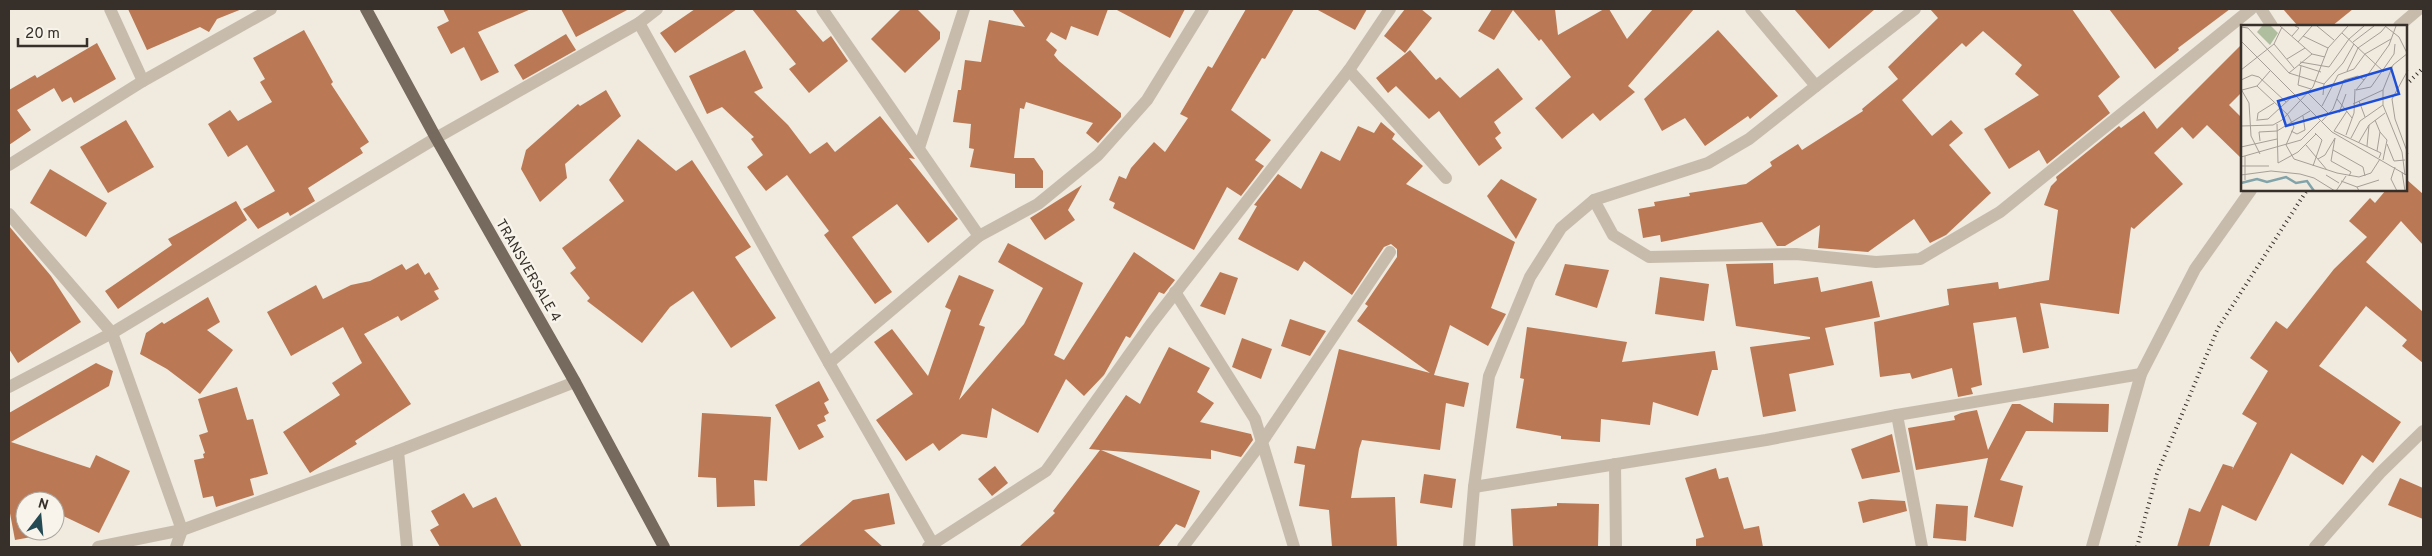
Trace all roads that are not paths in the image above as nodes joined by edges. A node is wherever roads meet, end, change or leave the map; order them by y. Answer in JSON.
{"nodes":[{"id":1,"x":110,"y":9,"type":"edge"},
{"id":2,"x":271,"y":9,"type":"edge"},
{"id":3,"x":366,"y":9,"type":"edge"},
{"id":4,"x":657,"y":9,"type":"edge"},
{"id":5,"x":822,"y":9,"type":"edge"},
{"id":6,"x":964,"y":9,"type":"edge"},
{"id":7,"x":1203,"y":9,"type":"edge"},
{"id":8,"x":1390,"y":9,"type":"edge"},
{"id":9,"x":1751,"y":9,"type":"edge"},
{"id":10,"x":1915,"y":9,"type":"edge"},
{"id":11,"x":2251,"y":9,"type":"edge"},
{"id":12,"x":2261,"y":9,"type":"edge"},
{"id":13,"x":2419,"y":9,"type":"edge"},
{"id":14,"x":639,"y":23,"type":"junction"},
{"id":15,"x":2271,"y":25,"type":"edge"},
{"id":16,"x":2400,"y":25,"type":"edge"},
{"id":17,"x":1349,"y":70,"type":"junction"},
{"id":18,"x":143,"y":81,"type":"junction"},
{"id":19,"x":1816,"y":86,"type":"junction"},
{"id":20,"x":436,"y":138,"type":"junction"},
{"id":21,"x":919,"y":148,"type":"junction"},
{"id":22,"x":9,"y":165,"type":"edge"},
{"id":23,"x":1446,"y":178,"type":"dead end"},
{"id":24,"x":2250,"y":191,"type":"edge"},
{"id":25,"x":1594,"y":200,"type":"junction"},
{"id":26,"x":9,"y":214,"type":"edge"},
{"id":27,"x":979,"y":236,"type":"junction"},
{"id":28,"x":1390,"y":252,"type":"dead end"},
{"id":29,"x":1175,"y":292,"type":"junction"},
{"id":30,"x":112,"y":333,"type":"junction"},
{"id":31,"x":829,"y":363,"type":"junction"},
{"id":32,"x":2141,"y":374,"type":"junction"},
{"id":33,"x":576,"y":382,"type":"junction"},
{"id":34,"x":9,"y":388,"type":"edge"},
{"id":35,"x":1897,"y":415,"type":"junction"},
{"id":36,"x":2423,"y":431,"type":"edge"},
{"id":37,"x":1262,"y":442,"type":"junction"},
{"id":38,"x":398,"y":451,"type":"junction"},
{"id":39,"x":1615,"y":464,"type":"junction"},
{"id":40,"x":1474,"y":486,"type":"junction"},
{"id":41,"x":182,"y":530,"type":"junction"},
{"id":42,"x":931,"y":546,"type":"edge"},
{"id":43,"x":98,"y":547,"type":"edge"},
{"id":44,"x":176,"y":547,"type":"edge"},
{"id":45,"x":406,"y":547,"type":"edge"},
{"id":46,"x":664,"y":547,"type":"edge"},
{"id":47,"x":1183,"y":547,"type":"edge"},
{"id":48,"x":1294,"y":547,"type":"edge"},
{"id":49,"x":1469,"y":547,"type":"edge"},
{"id":50,"x":1616,"y":547,"type":"edge"},
{"id":51,"x":1922,"y":547,"type":"edge"},
{"id":52,"x":2092,"y":547,"type":"edge"},
{"id":53,"x":2315,"y":547,"type":"edge"}],
"edges":[{"from":1,"to":18,"type":"street"},
{"from":2,"to":18,"type":"street"},
{"from":3,"to":20,"type":"main road","name":"TRANSVERSALE 4"},
{"from":4,"to":14,"type":"street"},
{"from":5,"to":21,"type":"street"},
{"from":6,"to":21,"type":"street"},
{"from":7,"to":27,"type":"street"},
{"from":8,"to":17,"type":"street"},
{"from":9,"to":19,"type":"street"},
{"from":10,"to":19,"type":"street"},
{"from":11,"to":25,"type":"street"},
{"from":12,"to":15,"type":"street"},
{"from":13,"to":16,"type":"street"},
{"from":14,"to":20,"type":"street"},
{"from":14,"to":31,"type":"street"},
{"from":17,"to":23,"type":"street"},
{"from":17,"to":29,"type":"street"},
{"from":18,"to":22,"type":"street"},
{"from":19,"to":25,"type":"street"},
{"from":20,"to":30,"type":"street"},
{"from":20,"to":33,"type":"main road","name":"TRANSVERSALE 4"},
{"from":21,"to":27,"type":"street"},
{"from":24,"to":32,"type":"street"},
{"from":25,"to":40,"type":"street"},
{"from":26,"to":30,"type":"street"},
{"from":27,"to":31,"type":"street"},
{"from":28,"to":37,"type":"street"},
{"from":29,"to":37,"type":"street"},
{"from":29,"to":42,"type":"street"},
{"from":30,"to":34,"type":"street"},
{"from":30,"to":41,"type":"street"},
{"from":31,"to":42,"type":"street"},
{"from":32,"to":35,"type":"street"},
{"from":32,"to":52,"type":"street"},
{"from":33,"to":38,"type":"street"},
{"from":33,"to":46,"type":"main road","name":"TRANSVERSALE 4"},
{"from":35,"to":39,"type":"street"},
{"from":35,"to":51,"type":"street"},
{"from":36,"to":53,"type":"street"},
{"from":37,"to":47,"type":"street"},
{"from":37,"to":48,"type":"street"},
{"from":38,"to":41,"type":"street"},
{"from":38,"to":45,"type":"street"},
{"from":39,"to":40,"type":"street"},
{"from":39,"to":50,"type":"street"},
{"from":40,"to":49,"type":"street"},
{"from":41,"to":43,"type":"street"},
{"from":41,"to":44,"type":"street"}]}
